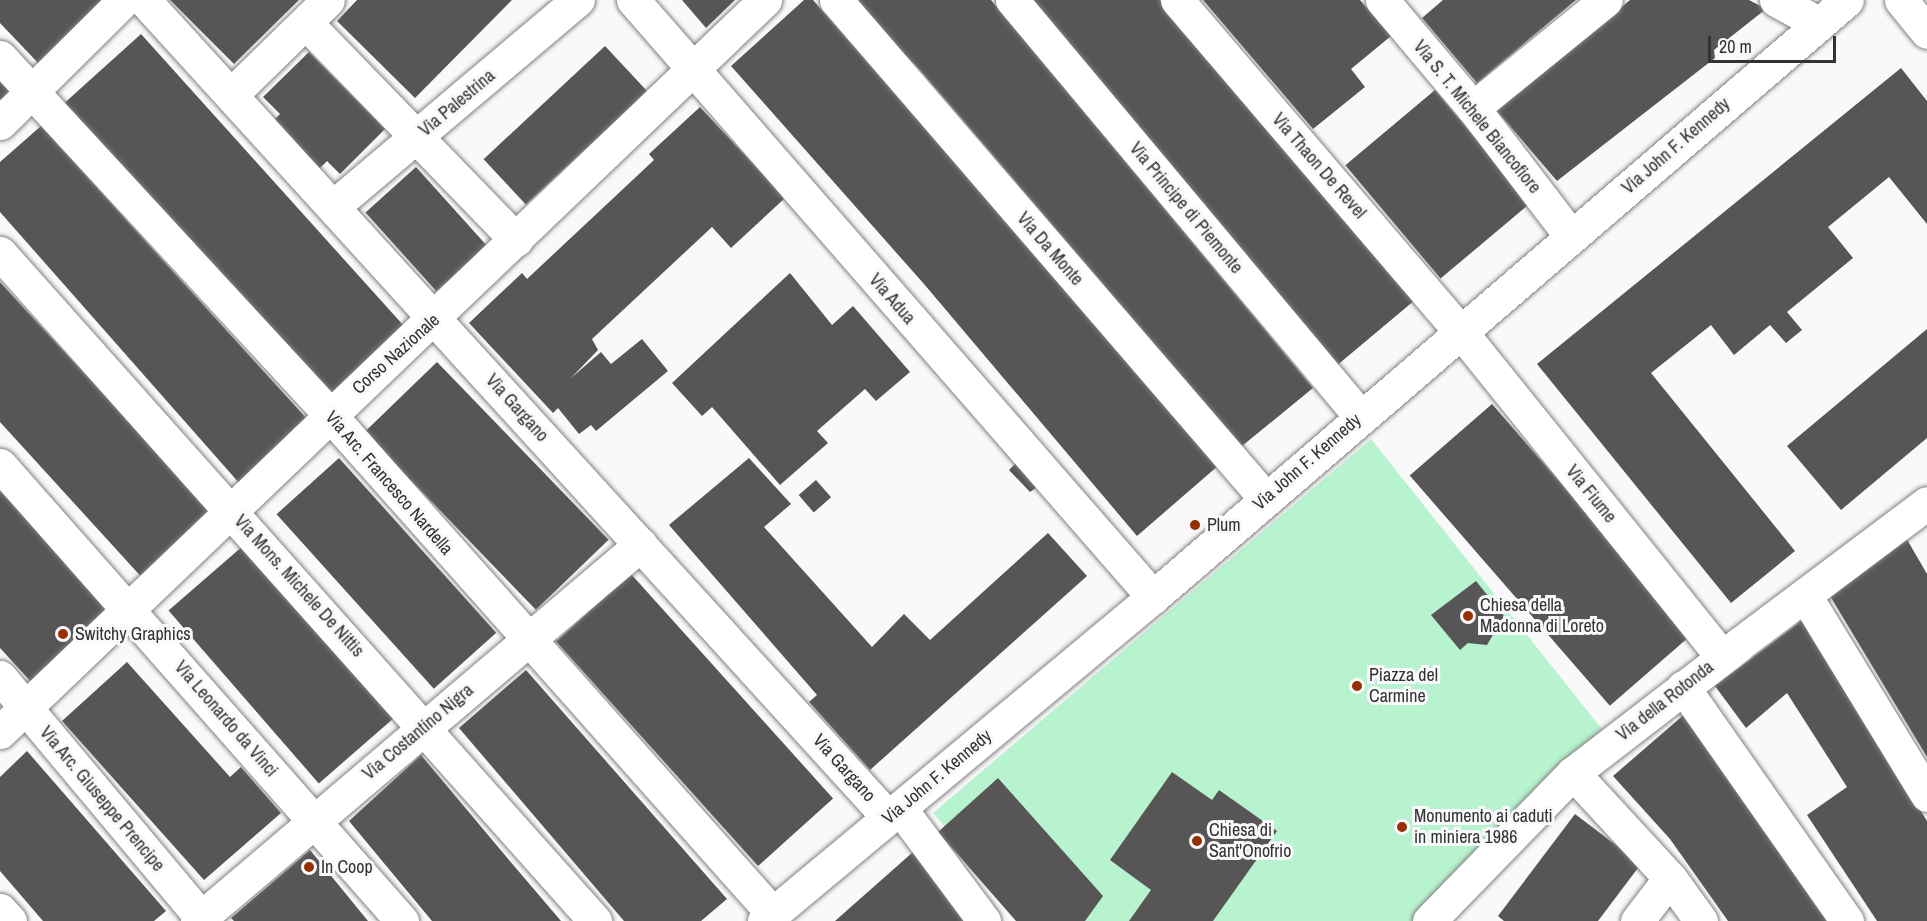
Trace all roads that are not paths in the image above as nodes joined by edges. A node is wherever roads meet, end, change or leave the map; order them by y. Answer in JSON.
{"nodes":[{"id":1,"x":124,"y":0,"type":"edge"},
{"id":2,"x":144,"y":0,"type":"edge"},
{"id":3,"x":578,"y":0,"type":"edge"},
{"id":4,"x":633,"y":0,"type":"edge"},
{"id":5,"x":765,"y":0,"type":"edge"},
{"id":6,"x":836,"y":0,"type":"edge"},
{"id":7,"x":1012,"y":0,"type":"edge"},
{"id":8,"x":1177,"y":0,"type":"edge"},
{"id":9,"x":1606,"y":0,"type":"edge"},
{"id":10,"x":1776,"y":0,"type":"edge"},
{"id":11,"x":1847,"y":0,"type":"edge"},
{"id":12,"x":1901,"y":0,"type":"edge"},
{"id":13,"x":1399,"y":6,"type":"edge"},
{"id":14,"x":317,"y":12,"type":"edge"},
{"id":15,"x":1818,"y":23,"type":"junction"},
{"id":16,"x":1927,"y":32,"type":"edge"},
{"id":17,"x":0,"y":57,"type":"edge"},
{"id":18,"x":691,"y":69,"type":"junction"},
{"id":19,"x":33,"y":94,"type":"junction"},
{"id":20,"x":232,"y":94,"type":"junction"},
{"id":21,"x":1473,"y":108,"type":"junction"},
{"id":22,"x":0,"y":123,"type":"edge"},
{"id":23,"x":417,"y":136,"type":"junction"},
{"id":24,"x":335,"y":206,"type":"junction"},
{"id":25,"x":1570,"y":236,"type":"junction"},
{"id":26,"x":516,"y":240,"type":"junction"},
{"id":27,"x":0,"y":253,"type":"edge"},
{"id":28,"x":436,"y":318,"type":"junction"},
{"id":29,"x":1461,"y":332,"type":"junction"},
{"id":30,"x":330,"y":415,"type":"junction"},
{"id":31,"x":1360,"y":416,"type":"junction"},
{"id":32,"x":0,"y":465,"type":"edge"},
{"id":33,"x":1265,"y":498,"type":"junction"},
{"id":34,"x":232,"y":513,"type":"junction"},
{"id":35,"x":1925,"y":517,"type":"edge"},
{"id":36,"x":641,"y":544,"type":"junction"},
{"id":37,"x":1153,"y":597,"type":"junction"},
{"id":38,"x":1806,"y":597,"type":"junction"},
{"id":39,"x":131,"y":610,"type":"junction"},
{"id":40,"x":527,"y":642,"type":"junction"},
{"id":41,"x":1722,"y":657,"type":"junction"},
{"id":42,"x":0,"y":677,"type":"edge"},
{"id":43,"x":1683,"y":687,"type":"junction"},
{"id":44,"x":26,"y":707,"type":"junction"},
{"id":45,"x":424,"y":725,"type":"junction"},
{"id":46,"x":0,"y":732,"type":"edge"},
{"id":47,"x":1573,"y":773,"type":"junction"},
{"id":48,"x":1927,"y":795,"type":"edge"},
{"id":49,"x":894,"y":812,"type":"junction"},
{"id":50,"x":314,"y":819,"type":"junction"},
{"id":51,"x":1670,"y":878,"type":"junction"},
{"id":52,"x":0,"y":910,"type":"edge"},
{"id":53,"x":778,"y":915,"type":"edge"},
{"id":54,"x":200,"y":920,"type":"edge"},
{"id":55,"x":10,"y":921,"type":"edge"},
{"id":56,"x":402,"y":921,"type":"edge"},
{"id":57,"x":595,"y":921,"type":"edge"},
{"id":58,"x":984,"y":921,"type":"edge"},
{"id":59,"x":1429,"y":921,"type":"edge"},
{"id":60,"x":1637,"y":921,"type":"edge"},
{"id":61,"x":1701,"y":921,"type":"edge"},
{"id":62,"x":1847,"y":921,"type":"edge"}],
"edges":[{"from":1,"to":19,"type":"street"},
{"from":2,"to":20,"type":"street","name":"Via Gargano"},
{"from":3,"to":23,"type":"street","name":"Via Palestrina"},
{"from":4,"to":18,"type":"street","name":"Via Adua"},
{"from":5,"to":18,"type":"street","name":"Corso Nazionale"},
{"from":6,"to":33,"type":"street","name":"Via Da Monte"},
{"from":7,"to":31,"type":"street","name":"Via Principe di Piemonte"},
{"from":8,"to":29,"type":"street","name":"Via Thaon De Revel"},
{"from":9,"to":21,"type":"street"},
{"from":10,"to":15,"type":"street"},
{"from":11,"to":15,"type":"street","name":"Via John F. Kennedy"},
{"from":12,"to":16,"type":"street"},
{"from":13,"to":21,"type":"street","name":"Via S. T. Michele Biancofiore"},
{"from":14,"to":20,"type":"street"},
{"from":14,"to":23,"type":"street"},
{"from":15,"to":25,"type":"street","name":"Via John F. Kennedy"},
{"from":17,"to":19,"type":"street","name":"Via Arc. Francesco Nardella"},
{"from":18,"to":26,"type":"street","name":"Corso Nazionale"},
{"from":18,"to":37,"type":"street","name":"Via Adua"},
{"from":19,"to":22,"type":"street"},
{"from":19,"to":30,"type":"street","name":"Via Arc. Francesco Nardella"},
{"from":20,"to":24,"type":"street","name":"Via Gargano"},
{"from":21,"to":25,"type":"street","name":"Via S. T. Michele Biancofiore"},
{"from":23,"to":24,"type":"street","name":"Via Palestrina"},
{"from":23,"to":26,"type":"street"},
{"from":24,"to":28,"type":"street","name":"Via Gargano"},
{"from":25,"to":29,"type":"street","name":"Via John F. Kennedy"},
{"from":26,"to":28,"type":"street","name":"Corso Nazionale"},
{"from":27,"to":34,"type":"street","name":"Via Mons. Michele De Nittis"},
{"from":28,"to":30,"type":"street","name":"Corso Nazionale"},
{"from":28,"to":36,"type":"street","name":"Via Gargano"},
{"from":29,"to":31,"type":"street","name":"Via John F. Kennedy"},
{"from":29,"to":41,"type":"street","name":"Via Fiume"},
{"from":30,"to":34,"type":"street","name":"Corso Nazionale"},
{"from":30,"to":40,"type":"street","name":"Via Arc. Francesco Nardella"},
{"from":31,"to":33,"type":"street","name":"Via John F. Kennedy"},
{"from":32,"to":39,"type":"street","name":"Via Leonardo da Vinci"},
{"from":33,"to":37,"type":"street","name":"Via John F. Kennedy"},
{"from":34,"to":39,"type":"street","name":"Corso Nazionale"},
{"from":34,"to":45,"type":"street","name":"Via Mons. Michele De Nittis"},
{"from":35,"to":38,"type":"street","name":"Via della Rotonda"},
{"from":35,"to":41,"type":"street"},
{"from":36,"to":40,"type":"street","name":"Via Costantino Nigra"},
{"from":36,"to":49,"type":"street","name":"Via Gargano"},
{"from":37,"to":49,"type":"street","name":"Via John F. Kennedy"},
{"from":38,"to":41,"type":"street","name":"Via della Rotonda"},
{"from":38,"to":48,"type":"street"},
{"from":39,"to":44,"type":"street","name":"Corso Nazionale"},
{"from":39,"to":50,"type":"street","name":"Via Leonardo da Vinci"},
{"from":40,"to":45,"type":"street","name":"Via Costantino Nigra"},
{"from":40,"to":53,"type":"street","name":"Via Arc. Francesco Nardella"},
{"from":41,"to":43,"type":"street","name":"Via della Rotonda"},
{"from":42,"to":44,"type":"street","name":"Via Arc. Giuseppe Prencipe"},
{"from":43,"to":47,"type":"street","name":"Via della Rotonda"},
{"from":43,"to":62,"type":"street"},
{"from":44,"to":46,"type":"street","name":"Corso Nazionale"},
{"from":44,"to":54,"type":"street","name":"Via Arc. Giuseppe Prencipe"},
{"from":45,"to":50,"type":"street","name":"Via Costantino Nigra"},
{"from":45,"to":57,"type":"street","name":"Via Mons. Michele De Nittis"},
{"from":47,"to":51,"type":"street"},
{"from":47,"to":59,"type":"street","name":"Via della Rotonda"},
{"from":49,"to":53,"type":"street","name":"Via John F. Kennedy"},
{"from":49,"to":58,"type":"street","name":"Via Gargano"},
{"from":50,"to":54,"type":"street","name":"Via Costantino Nigra"},
{"from":50,"to":56,"type":"street","name":"Via Leonardo da Vinci"},
{"from":51,"to":60,"type":"street"},
{"from":51,"to":61,"type":"street"},
{"from":52,"to":55,"type":"street"}]}
